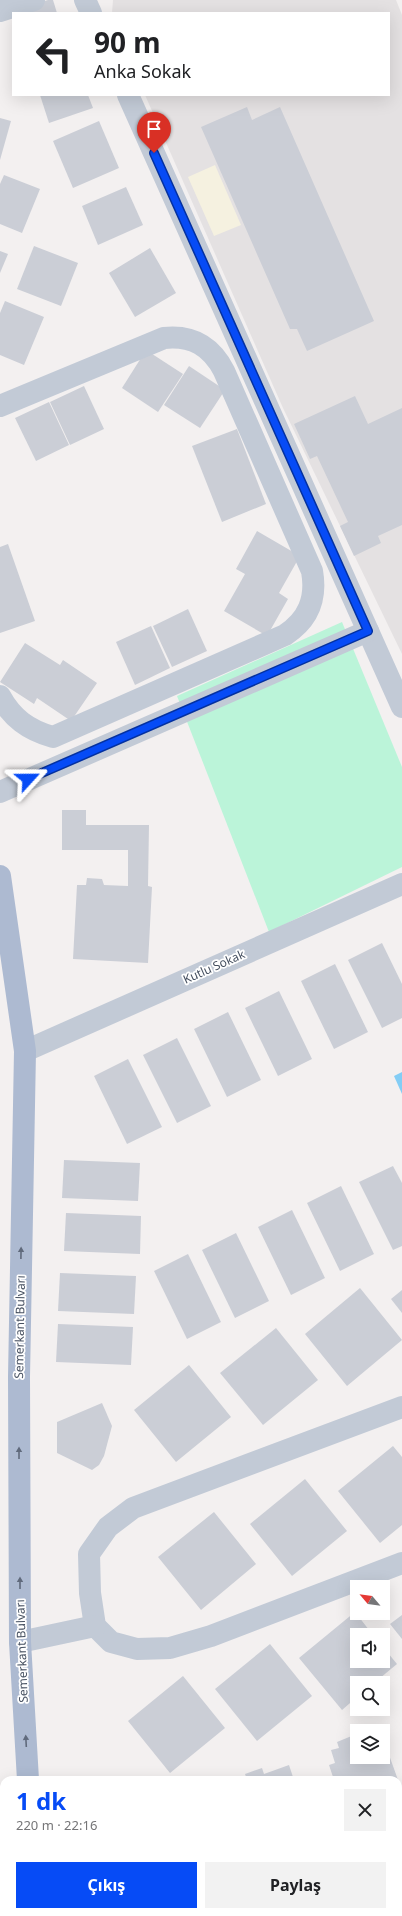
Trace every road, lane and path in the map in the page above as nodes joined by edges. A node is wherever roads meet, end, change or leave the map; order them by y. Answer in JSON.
{"nodes":[{"id":1,"x":34,"y":0,"type":"edge"},
{"id":2,"x":85,"y":0,"type":"edge"},
{"id":3,"x":0,"y":11,"type":"edge"},
{"id":4,"x":91,"y":12,"type":"edge"},
{"id":5,"x":128,"y":96,"type":"edge"},
{"id":6,"x":0,"y":406,"type":"edge"},
{"id":7,"x":368,"y":631,"type":"junction"},
{"id":8,"x":240,"y":655,"type":"junction"},
{"id":9,"x":252,"y":681,"type":"junction"},
{"id":10,"x":0,"y":696,"type":"edge"},
{"id":11,"x":402,"y":707,"type":"edge"},
{"id":12,"x":0,"y":792,"type":"edge"},
{"id":13,"x":0,"y":876,"type":"edge"},
{"id":14,"x":402,"y":884,"type":"edge"},
{"id":15,"x":25,"y":1051,"type":"junction"},
{"id":16,"x":402,"y":1408,"type":"edge"},
{"id":17,"x":402,"y":1563,"type":"edge"},
{"id":18,"x":95,"y":1626,"type":"junction"},
{"id":19,"x":20,"y":1642,"type":"junction"},
{"id":20,"x":28,"y":1776,"type":"edge"}],
"edges":[{"from":1,"to":3,"type":"street"},
{"from":2,"to":4,"type":"street"},
{"from":5,"to":7,"type":"street"},
{"from":6,"to":8,"type":"street"},
{"from":7,"to":9,"type":"street"},
{"from":7,"to":11,"type":"street"},
{"from":8,"to":9,"type":"street"},
{"from":8,"to":10,"type":"street"},
{"from":9,"to":12,"type":"street"},
{"from":13,"to":15,"type":"main road","name":"Semerkant Bulvarı"},
{"from":14,"to":15,"type":"street","name":"Kutlu Sokak"},
{"from":19,"to":15,"type":"main road","name":"Semerkant Bulvarı","one_way":true},
{"from":16,"to":18,"type":"street"},
{"from":17,"to":18,"type":"street"},
{"from":18,"to":19,"type":"street"},
{"from":20,"to":19,"type":"main road","name":"Semerkant Bulvarı","one_way":true}]}
